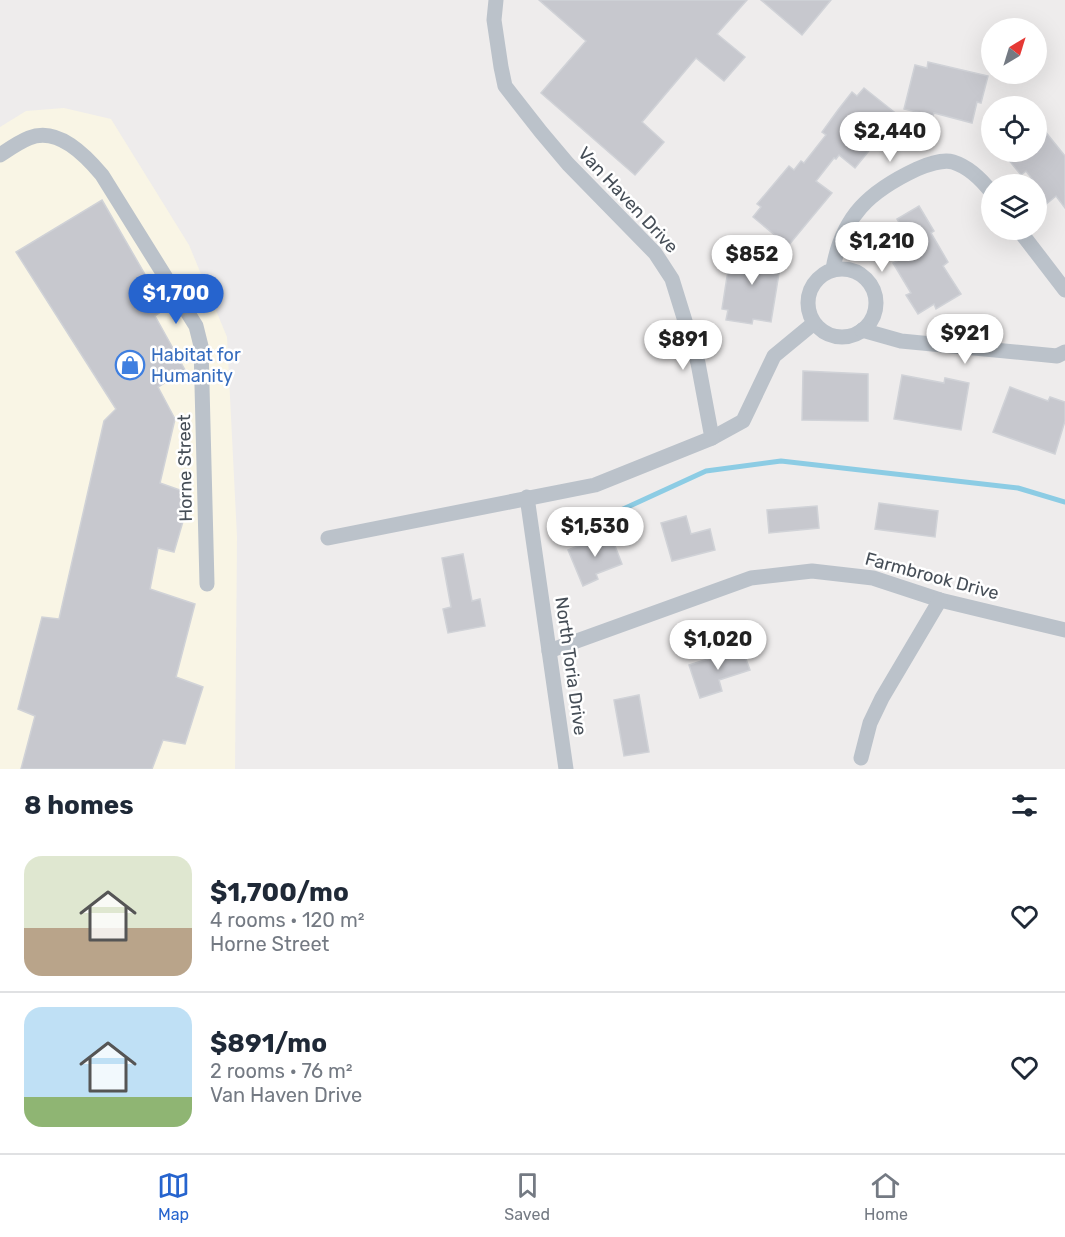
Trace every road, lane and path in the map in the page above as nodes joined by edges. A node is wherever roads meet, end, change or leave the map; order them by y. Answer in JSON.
{"nodes":[{"id":1,"x":496,"y":0,"type":"edge"},
{"id":2,"x":0,"y":155,"type":"edge"},
{"id":3,"x":981,"y":179,"type":"edge"},
{"id":4,"x":1027,"y":240,"type":"edge"},
{"id":5,"x":833,"y":269,"type":"junction"},
{"id":6,"x":1065,"y":290,"type":"edge"},
{"id":7,"x":814,"y":323,"type":"junction"},
{"id":8,"x":862,"y":330,"type":"junction"},
{"id":9,"x":1065,"y":352,"type":"edge"},
{"id":10,"x":712,"y":438,"type":"junction"},
{"id":11,"x":527,"y":497,"type":"junction"},
{"id":12,"x":328,"y":538,"type":"dead end"},
{"id":13,"x":207,"y":584,"type":"dead end"},
{"id":14,"x":940,"y":600,"type":"junction"},
{"id":15,"x":1065,"y":630,"type":"edge"},
{"id":16,"x":549,"y":651,"type":"junction"},
{"id":17,"x":861,"y":758,"type":"dead end"},
{"id":18,"x":566,"y":769,"type":"edge"}],
"edges":[{"from":1,"to":10,"type":"street","name":"Van Haven Drive"},
{"from":2,"to":13,"type":"street","name":"Horne Street"},
{"from":3,"to":5,"type":"street"},
{"from":4,"to":6,"type":"street"},
{"from":5,"to":7,"type":"street"},
{"from":5,"to":8,"type":"street"},
{"from":7,"to":8,"type":"street"},
{"from":7,"to":10,"type":"street"},
{"from":8,"to":9,"type":"street"},
{"from":10,"to":11,"type":"street"},
{"from":11,"to":12,"type":"street"},
{"from":11,"to":16,"type":"street","name":"North Toria Drive"},
{"from":14,"to":15,"type":"street","name":"Farmbrook Drive"},
{"from":14,"to":16,"type":"street","name":"Farmbrook Drive"},
{"from":14,"to":17,"type":"street"},
{"from":16,"to":18,"type":"street","name":"North Toria Drive"}]}
